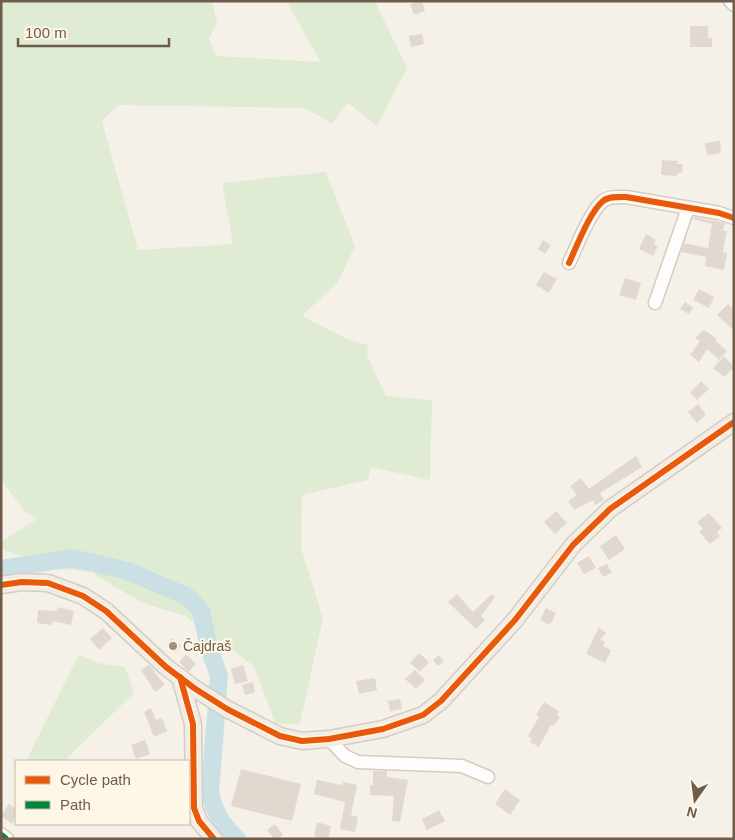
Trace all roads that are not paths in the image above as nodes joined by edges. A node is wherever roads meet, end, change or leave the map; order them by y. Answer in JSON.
{"nodes":[{"id":1,"x":730,"y":1,"type":"edge"},
{"id":2,"x":734,"y":5,"type":"edge"},
{"id":3,"x":688,"y":208,"type":"junction"},
{"id":4,"x":734,"y":218,"type":"edge"},
{"id":5,"x":569,"y":263,"type":"dead end"},
{"id":6,"x":655,"y":303,"type":"dead end"},
{"id":7,"x":734,"y":422,"type":"edge"},
{"id":8,"x":1,"y":585,"type":"edge"},
{"id":9,"x":180,"y":677,"type":"junction"},
{"id":10,"x":329,"y":738,"type":"junction"},
{"id":11,"x":488,"y":777,"type":"dead end"},
{"id":12,"x":1,"y":834,"type":"edge"},
{"id":13,"x":7,"y":839,"type":"edge"},
{"id":14,"x":214,"y":839,"type":"edge"}],
"edges":[{"from":1,"to":2,"type":"street"},
{"from":3,"to":4,"type":"street"},
{"from":3,"to":5,"type":"street"},
{"from":3,"to":6,"type":"street"},
{"from":7,"to":10,"type":"main road"},
{"from":8,"to":9,"type":"main road"},
{"from":9,"to":10,"type":"main road"},
{"from":9,"to":14,"type":"main road"},
{"from":10,"to":11,"type":"street"},
{"from":12,"to":13,"type":"street"}]}
